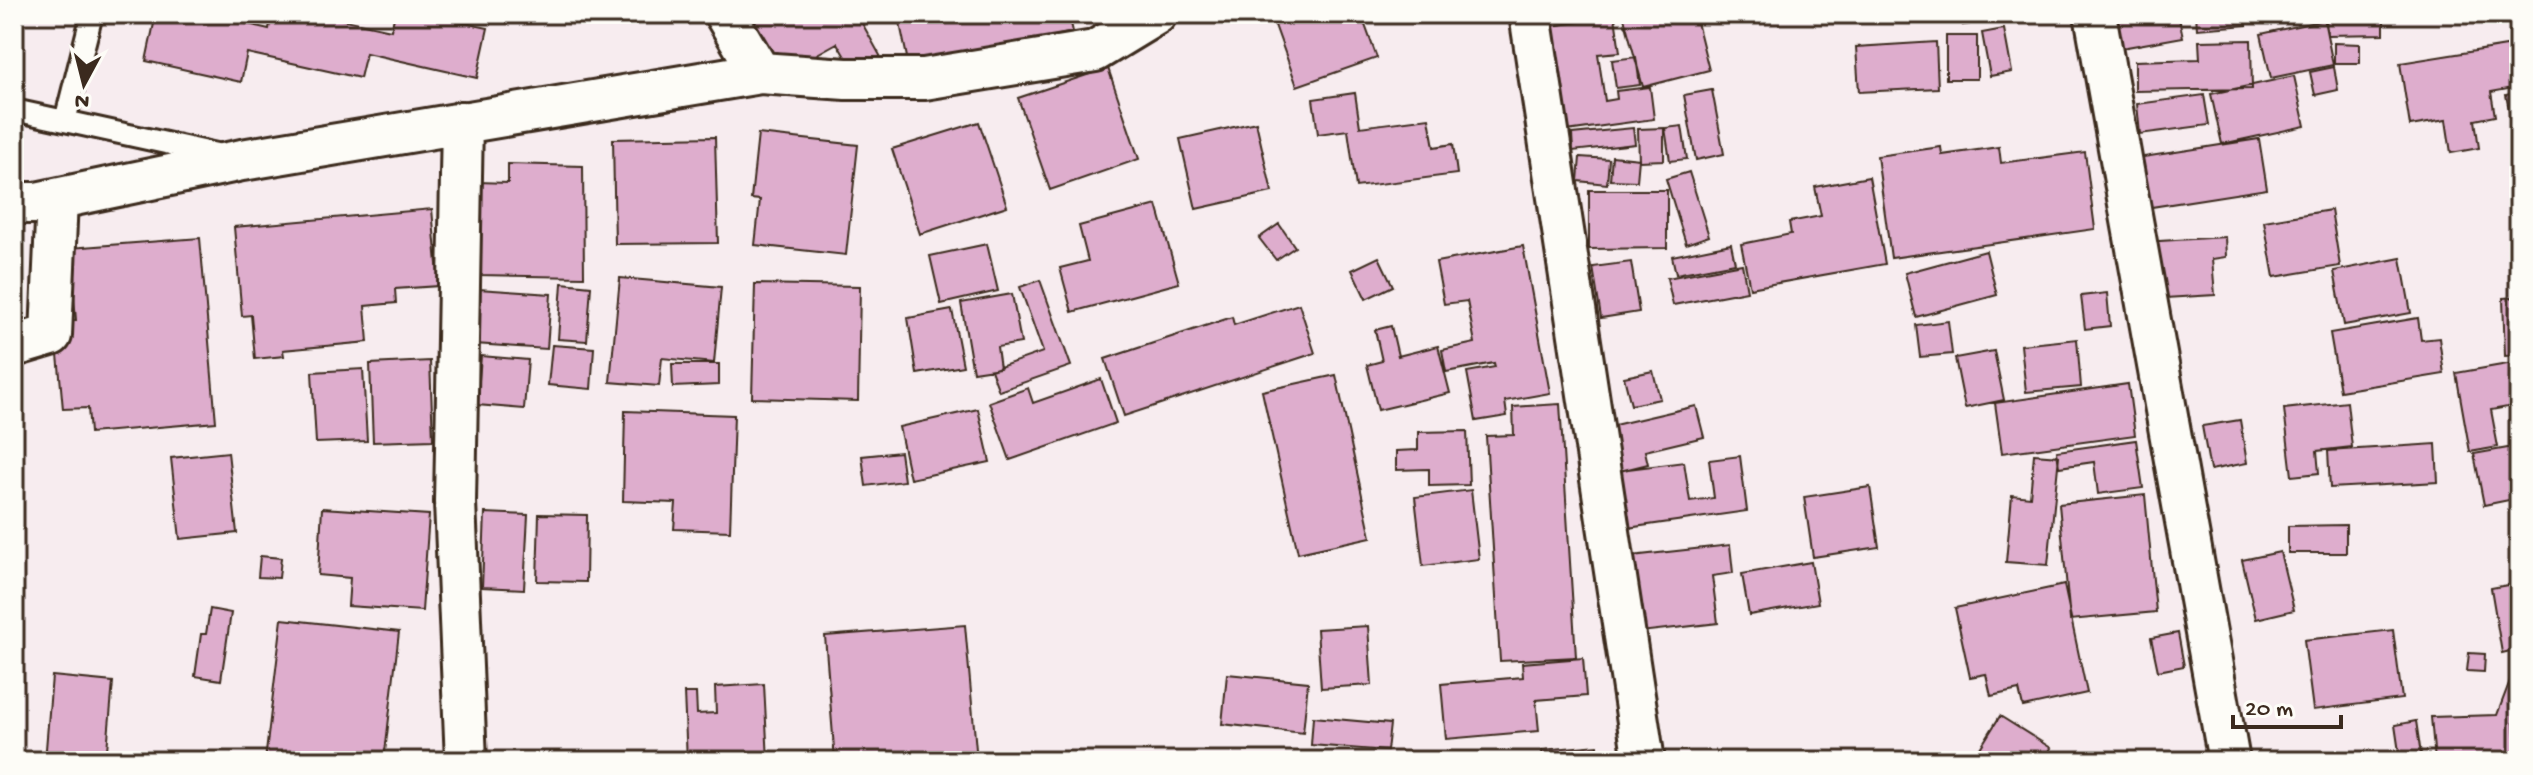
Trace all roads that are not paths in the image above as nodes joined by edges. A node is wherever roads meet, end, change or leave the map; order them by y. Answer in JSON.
{"nodes":[{"id":1,"x":92,"y":14,"type":"edge"},
{"id":2,"x":725,"y":14,"type":"edge"},
{"id":3,"x":1156,"y":14,"type":"edge"},
{"id":4,"x":1530,"y":14,"type":"edge"},
{"id":5,"x":2095,"y":14,"type":"edge"},
{"id":6,"x":760,"y":73,"type":"junction"},
{"id":7,"x":14,"y":110,"type":"edge"},
{"id":8,"x":65,"y":121,"type":"junction"},
{"id":9,"x":462,"y":122,"type":"junction"},
{"id":10,"x":242,"y":160,"type":"junction"},
{"id":11,"x":57,"y":199,"type":"junction"},
{"id":12,"x":14,"y":203,"type":"edge"},
{"id":13,"x":14,"y":346,"type":"edge"},
{"id":14,"x":466,"y":761,"type":"edge"},
{"id":15,"x":1644,"y":761,"type":"edge"},
{"id":16,"x":2229,"y":761,"type":"edge"}],
"edges":[{"from":1,"to":8,"type":"lane"},
{"from":2,"to":6,"type":"street"},
{"from":3,"to":6,"type":"street"},
{"from":4,"to":15,"type":"street"},
{"from":5,"to":16,"type":"street"},
{"from":6,"to":9,"type":"street"},
{"from":7,"to":8,"type":"lane"},
{"from":8,"to":10,"type":"lane"},
{"from":9,"to":10,"type":"street"},
{"from":9,"to":14,"type":"street"},
{"from":10,"to":11,"type":"street"},
{"from":11,"to":12,"type":"street"},
{"from":11,"to":13,"type":"street"}]}
